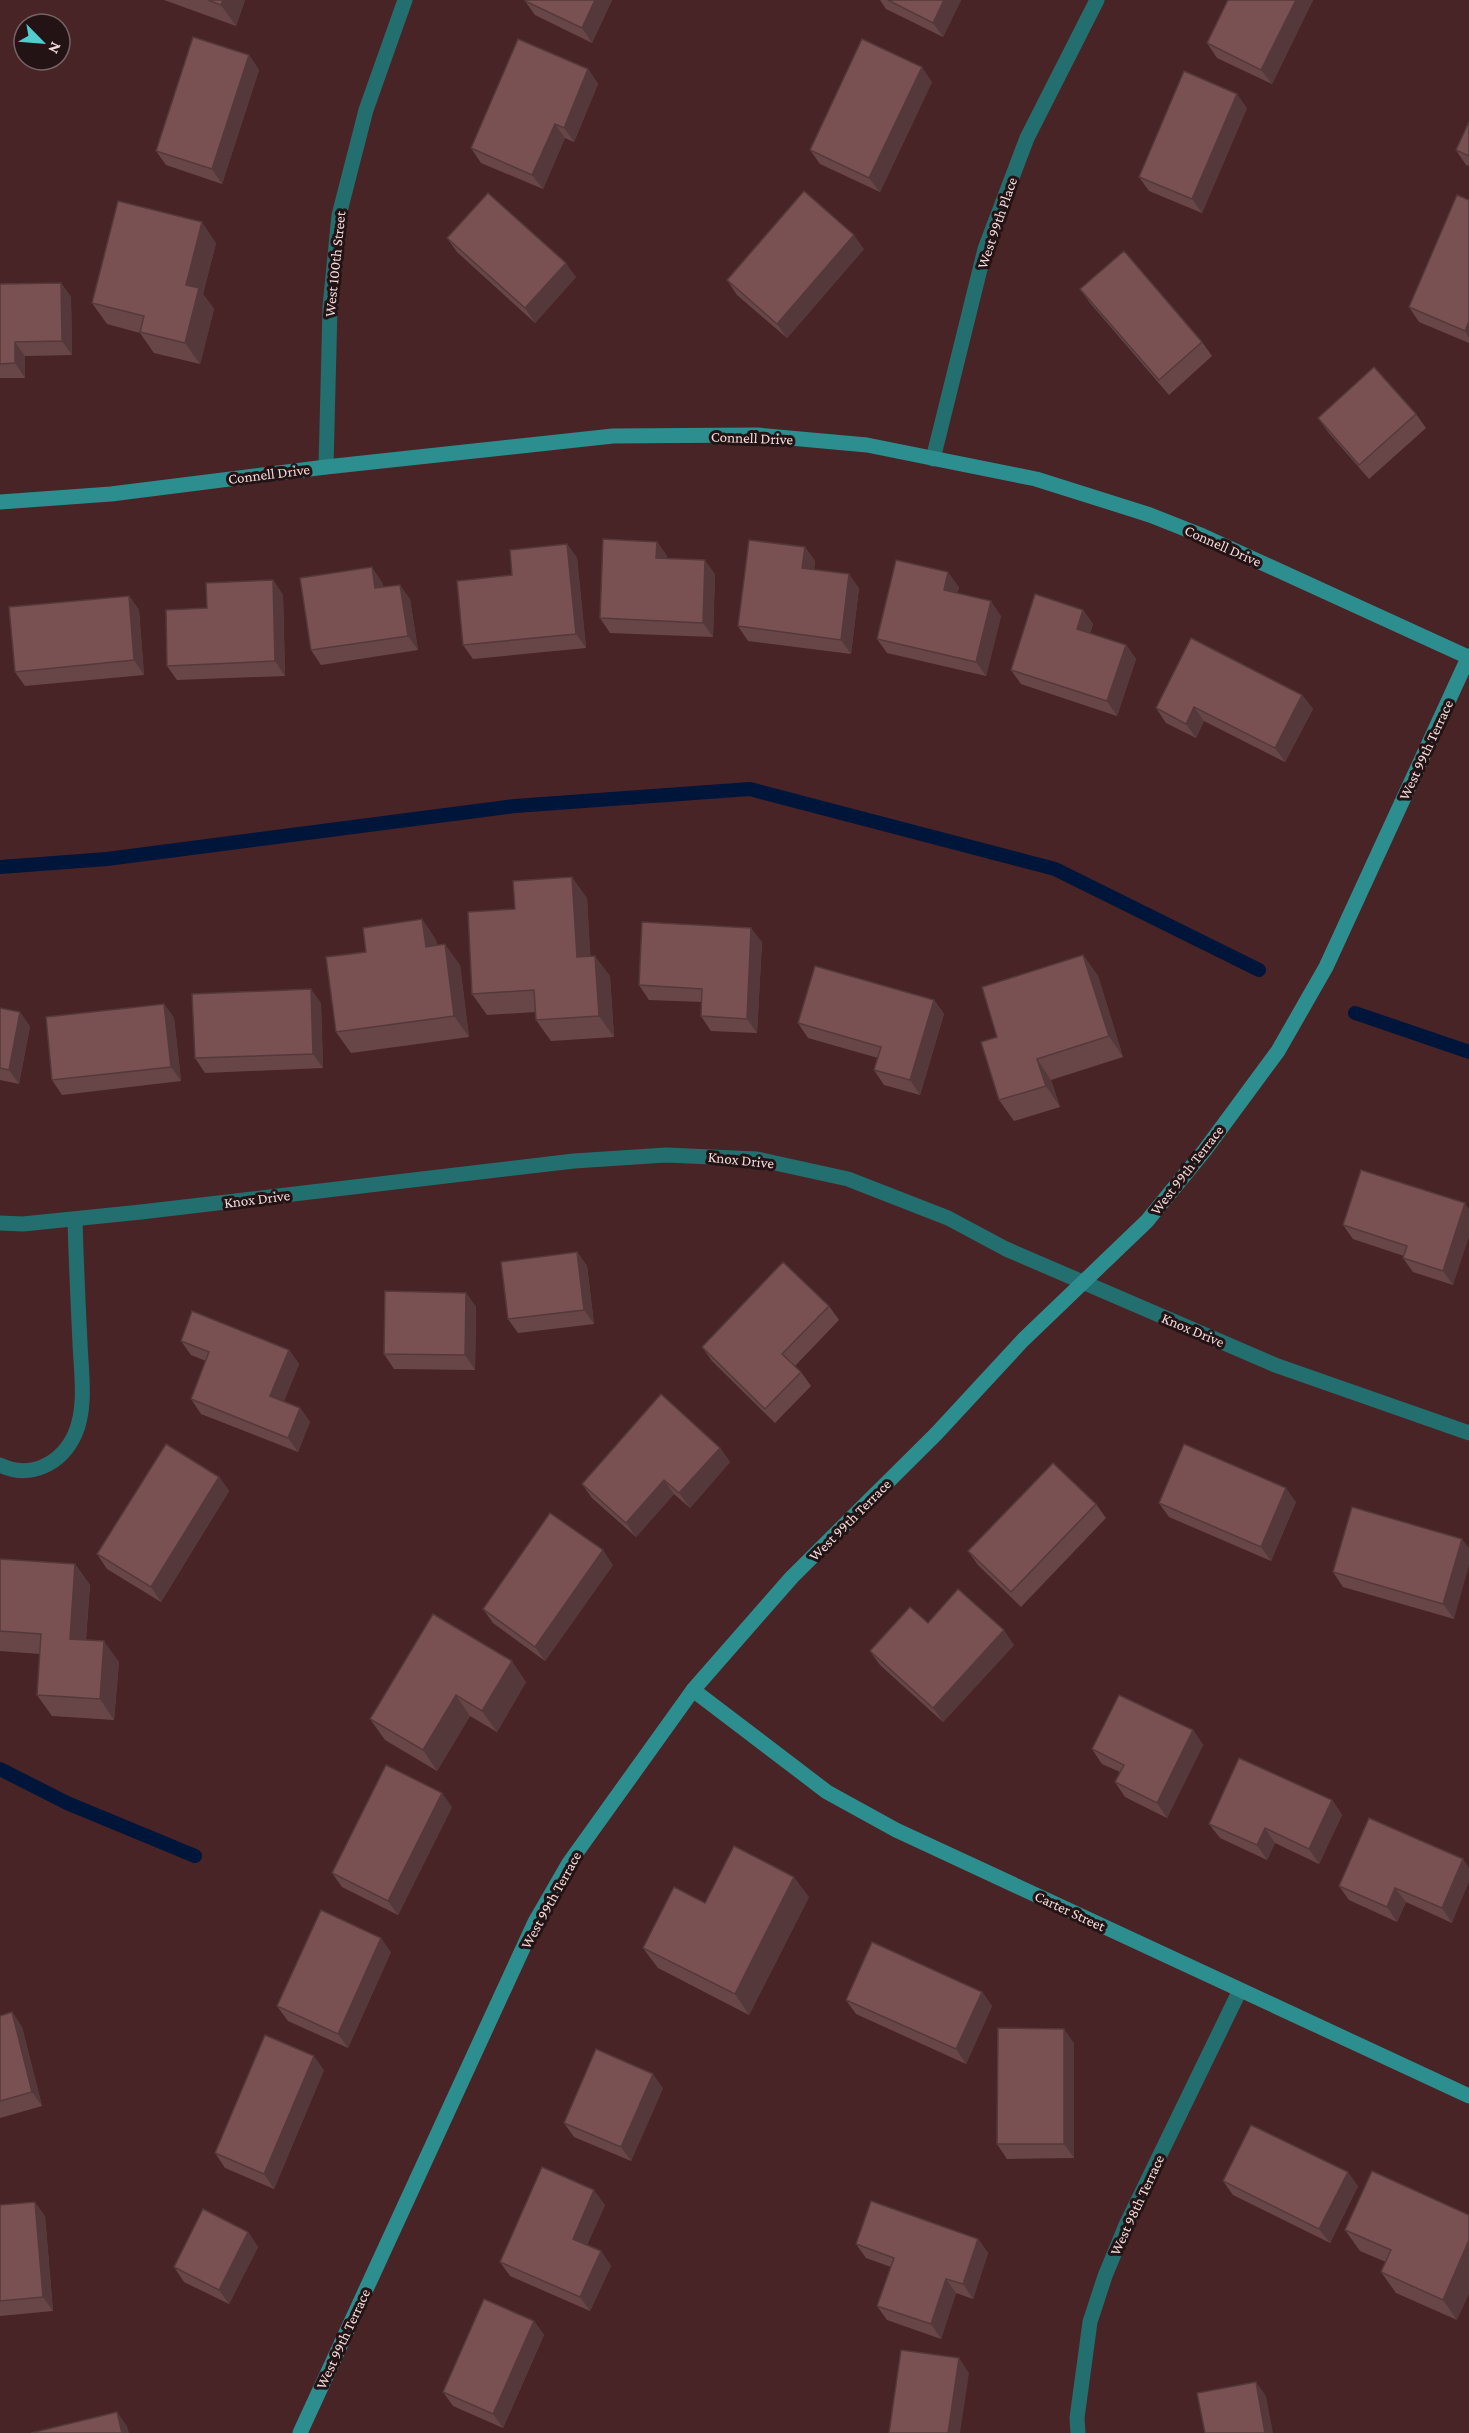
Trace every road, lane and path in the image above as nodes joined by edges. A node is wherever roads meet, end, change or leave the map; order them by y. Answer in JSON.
{"nodes":[{"id":1,"x":405,"y":0,"type":"edge"},
{"id":2,"x":1097,"y":0,"type":"edge"},
{"id":3,"x":933,"y":459,"type":"junction"},
{"id":4,"x":326,"y":467,"type":"junction"},
{"id":5,"x":0,"y":502,"type":"edge"},
{"id":6,"x":1469,"y":657,"type":"edge"},
{"id":7,"x":75,"y":1219,"type":"junction"},
{"id":8,"x":0,"y":1223,"type":"edge"},
{"id":9,"x":1084,"y":1283,"type":"junction"},
{"id":10,"x":1469,"y":1433,"type":"edge"},
{"id":11,"x":0,"y":1465,"type":"edge"},
{"id":12,"x":693,"y":1690,"type":"junction"},
{"id":13,"x":1240,"y":1990,"type":"junction"},
{"id":14,"x":1469,"y":2096,"type":"edge"},
{"id":15,"x":300,"y":2433,"type":"edge"},
{"id":16,"x":1078,"y":2433,"type":"edge"}],
"edges":[{"from":1,"to":4,"type":"street","name":"West 100th Street"},
{"from":2,"to":3,"type":"street","name":"West 99th Place"},
{"from":3,"to":4,"type":"street","name":"Connell Drive"},
{"from":3,"to":6,"type":"street","name":"Connell Drive"},
{"from":4,"to":5,"type":"street","name":"Connell Drive"},
{"from":6,"to":9,"type":"street","name":"West 99th Terrace"},
{"from":7,"to":8,"type":"street","name":"Knox Drive"},
{"from":7,"to":9,"type":"street","name":"Knox Drive"},
{"from":7,"to":11,"type":"street"},
{"from":9,"to":10,"type":"street","name":"Knox Drive"},
{"from":9,"to":12,"type":"street","name":"West 99th Terrace"},
{"from":12,"to":13,"type":"street","name":"Carter Street"},
{"from":12,"to":15,"type":"street","name":"West 99th Terrace"},
{"from":13,"to":14,"type":"street","name":"Carter Street"},
{"from":13,"to":16,"type":"street","name":"West 98th Terrace"}]}
